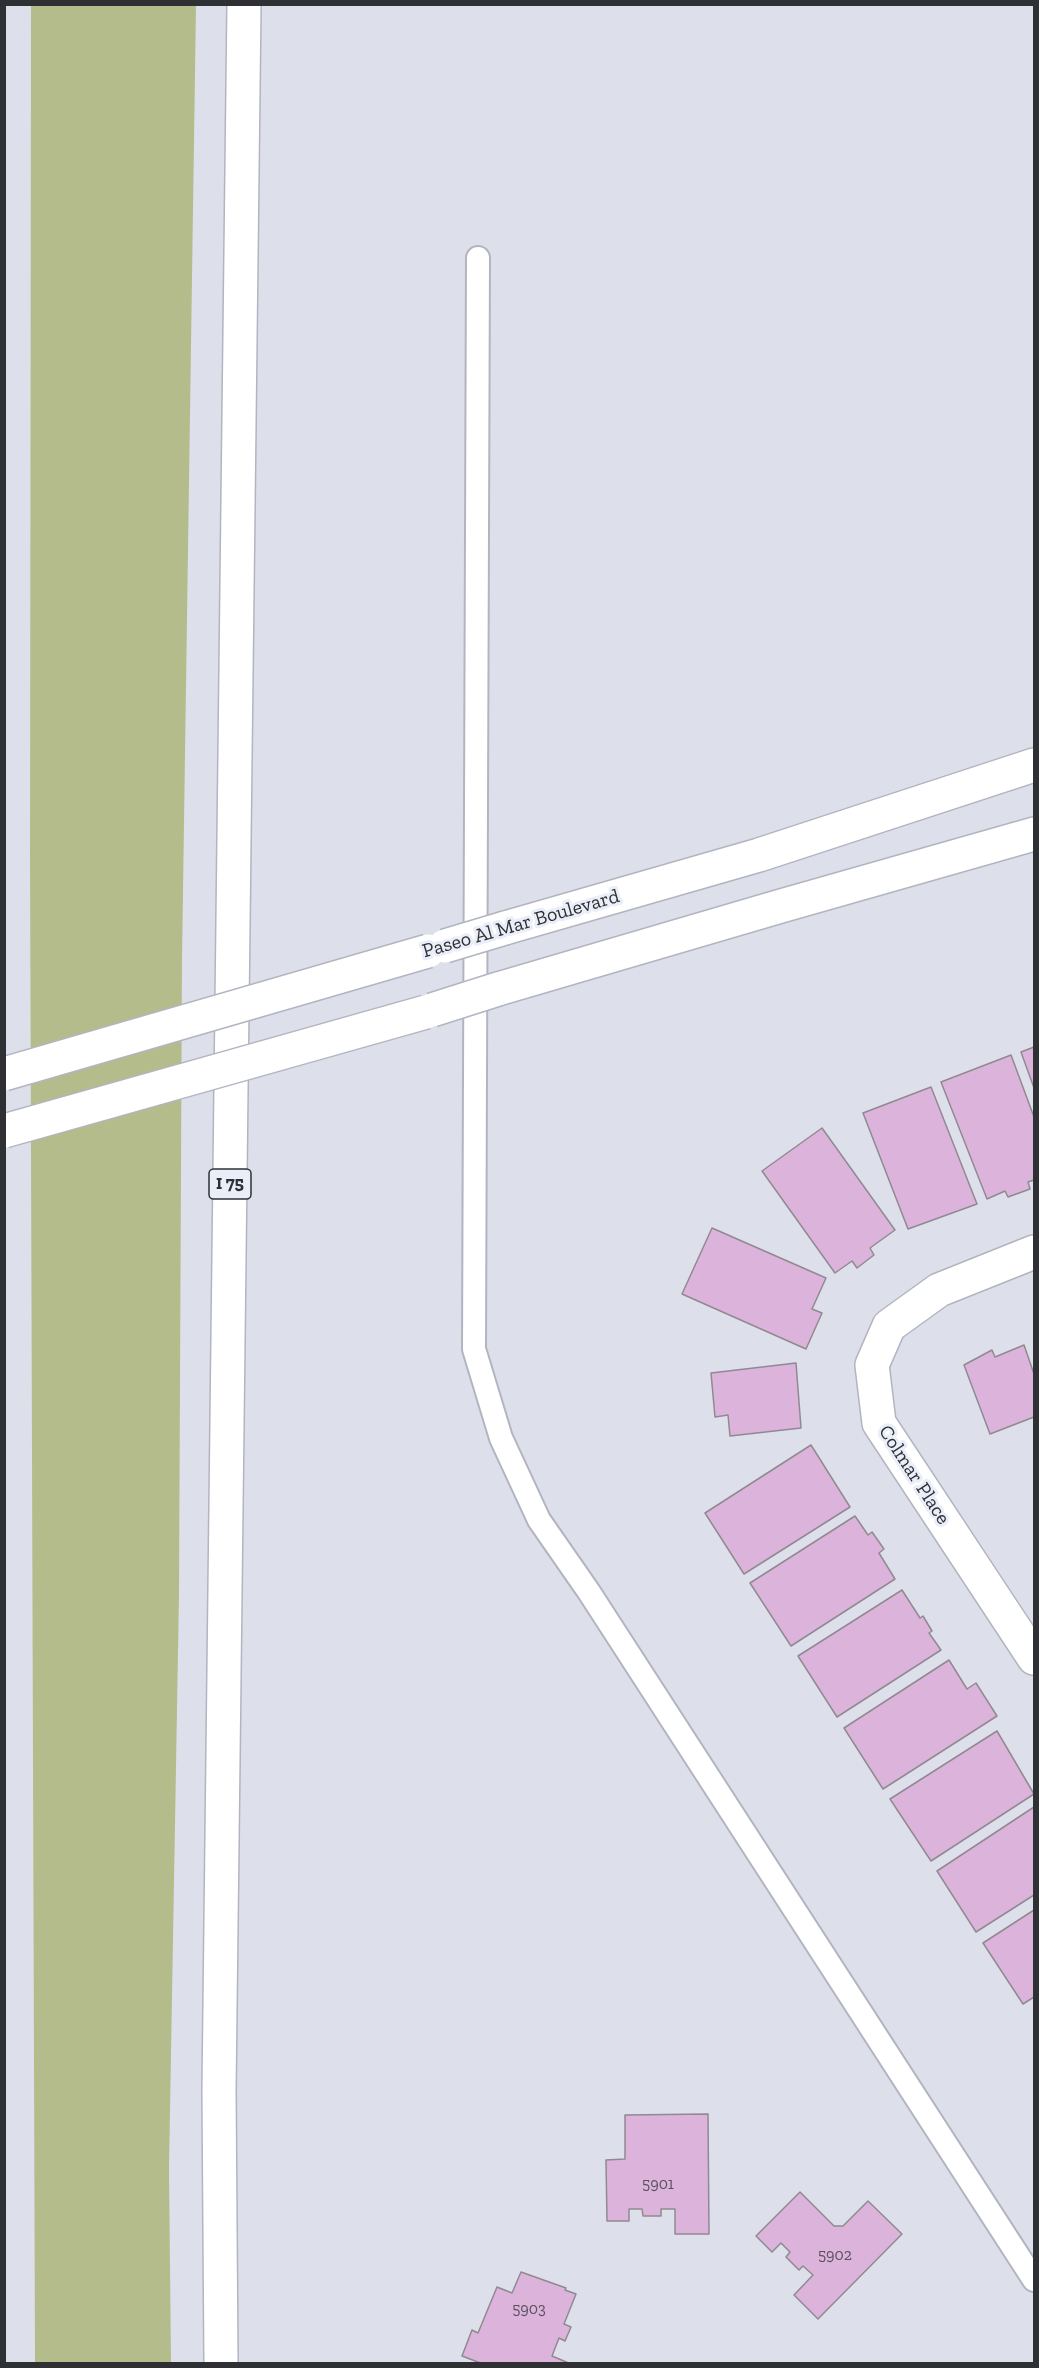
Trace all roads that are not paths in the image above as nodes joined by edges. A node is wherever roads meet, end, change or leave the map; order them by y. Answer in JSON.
{"nodes":[{"id":1,"x":244,"y":4,"type":"edge"},
{"id":2,"x":478,"y":258,"type":"dead end"},
{"id":3,"x":1035,"y":765,"type":"edge"},
{"id":4,"x":1035,"y":834,"type":"edge"},
{"id":5,"x":4,"y":1074,"type":"edge"},
{"id":6,"x":4,"y":1131,"type":"edge"},
{"id":7,"x":1035,"y":1252,"type":"edge"},
{"id":8,"x":1035,"y":1658,"type":"edge"},
{"id":9,"x":1035,"y":2280,"type":"edge"},
{"id":10,"x":221,"y":2364,"type":"edge"}],
"edges":[{"from":1,"to":10,"type":"main road","number":"I 75"},
{"from":2,"to":9,"type":"lane"},
{"from":3,"to":5,"type":"main road","name":"Paseo Al Mar Boulevard","bridge":true},
{"from":4,"to":6,"type":"main road","bridge":true},
{"from":7,"to":8,"type":"main road","name":"Colmar Place"}]}
